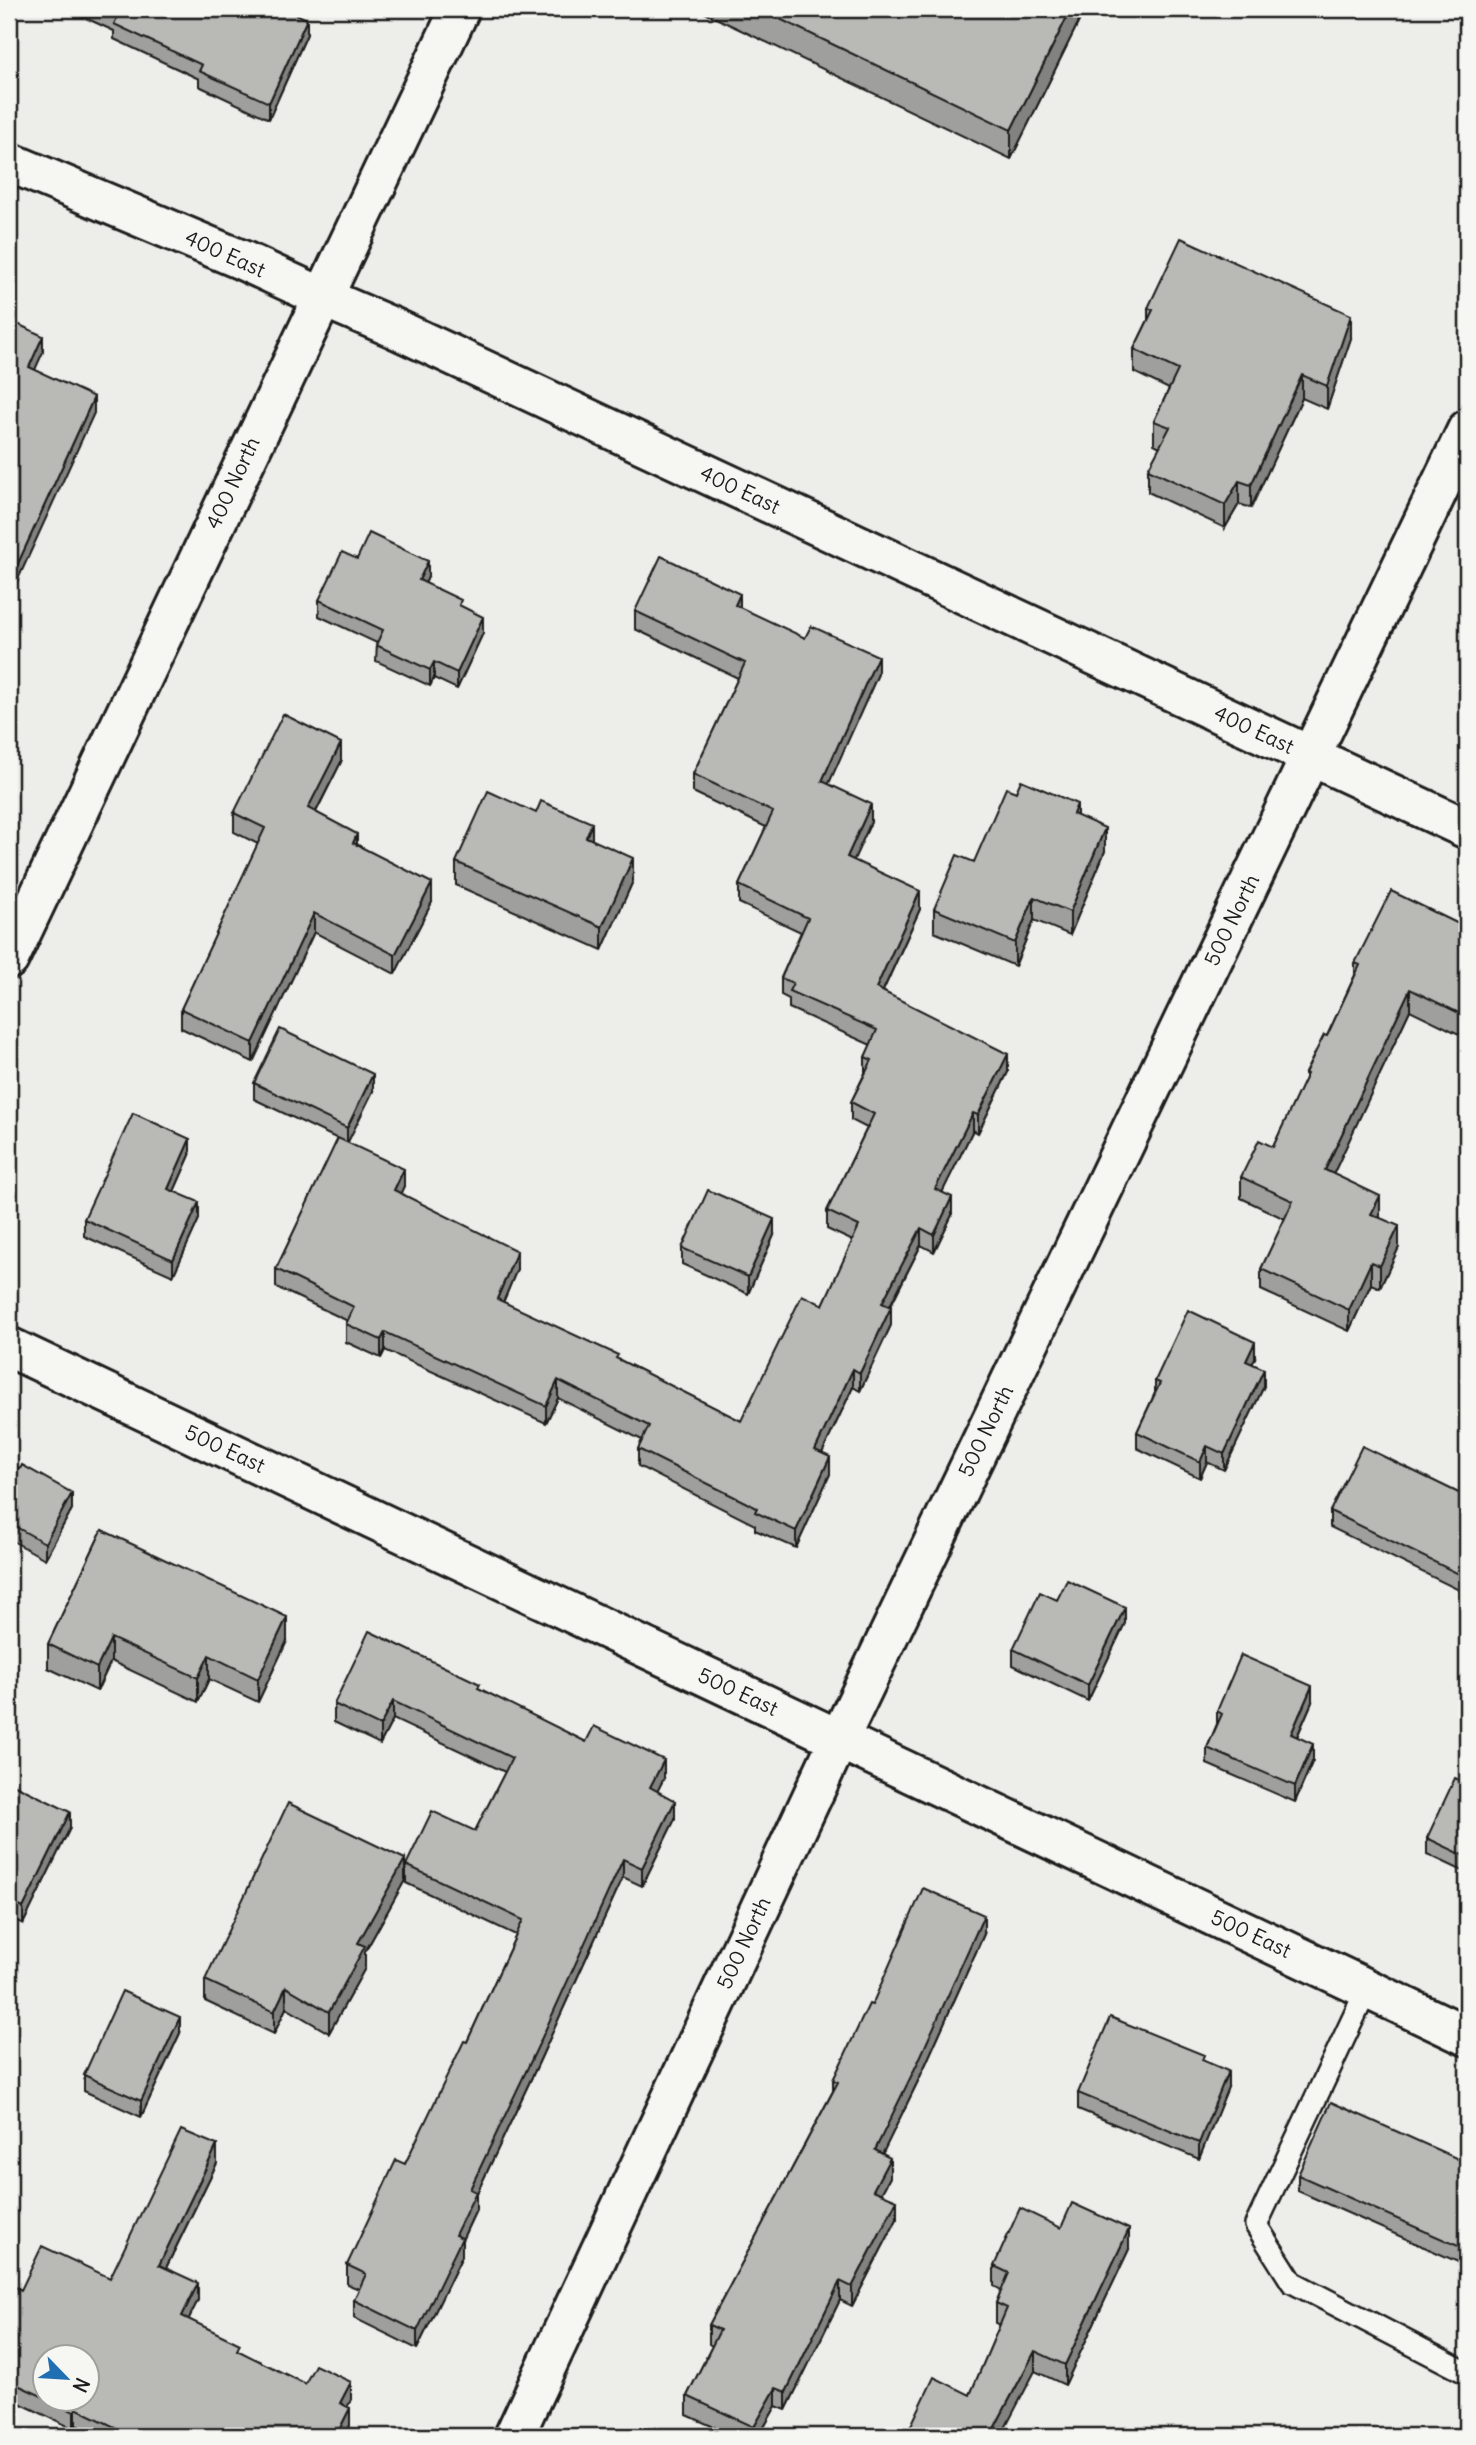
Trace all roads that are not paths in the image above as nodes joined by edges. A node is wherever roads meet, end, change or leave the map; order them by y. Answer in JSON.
{"nodes":[{"id":1,"x":460,"y":9,"type":"edge"},
{"id":2,"x":9,"y":162,"type":"edge"},
{"id":3,"x":322,"y":297,"type":"junction"},
{"id":4,"x":1467,"y":430,"type":"edge"},
{"id":5,"x":1311,"y":756,"type":"junction"},
{"id":6,"x":1467,"y":829,"type":"edge"},
{"id":7,"x":9,"y":959,"type":"edge"},
{"id":8,"x":9,"y":1347,"type":"edge"},
{"id":9,"x":839,"y":1739,"type":"junction"},
{"id":10,"x":1367,"y":1989,"type":"junction"},
{"id":11,"x":1467,"y":2036,"type":"edge"},
{"id":12,"x":1467,"y":2373,"type":"edge"},
{"id":13,"x":514,"y":2436,"type":"edge"}],
"edges":[{"from":1,"to":3,"type":"street","name":"400 North"},
{"from":2,"to":3,"type":"street","name":"400 East"},
{"from":3,"to":5,"type":"street","name":"400 East"},
{"from":3,"to":7,"type":"street","name":"400 North"},
{"from":4,"to":5,"type":"street","name":"500 North"},
{"from":5,"to":6,"type":"street","name":"400 East"},
{"from":5,"to":9,"type":"street","name":"500 North"},
{"from":8,"to":9,"type":"street","name":"500 East"},
{"from":9,"to":10,"type":"street","name":"500 East"},
{"from":9,"to":13,"type":"street","name":"500 North"},
{"from":10,"to":11,"type":"street","name":"500 East"},
{"from":10,"to":12,"type":"lane"}]}
